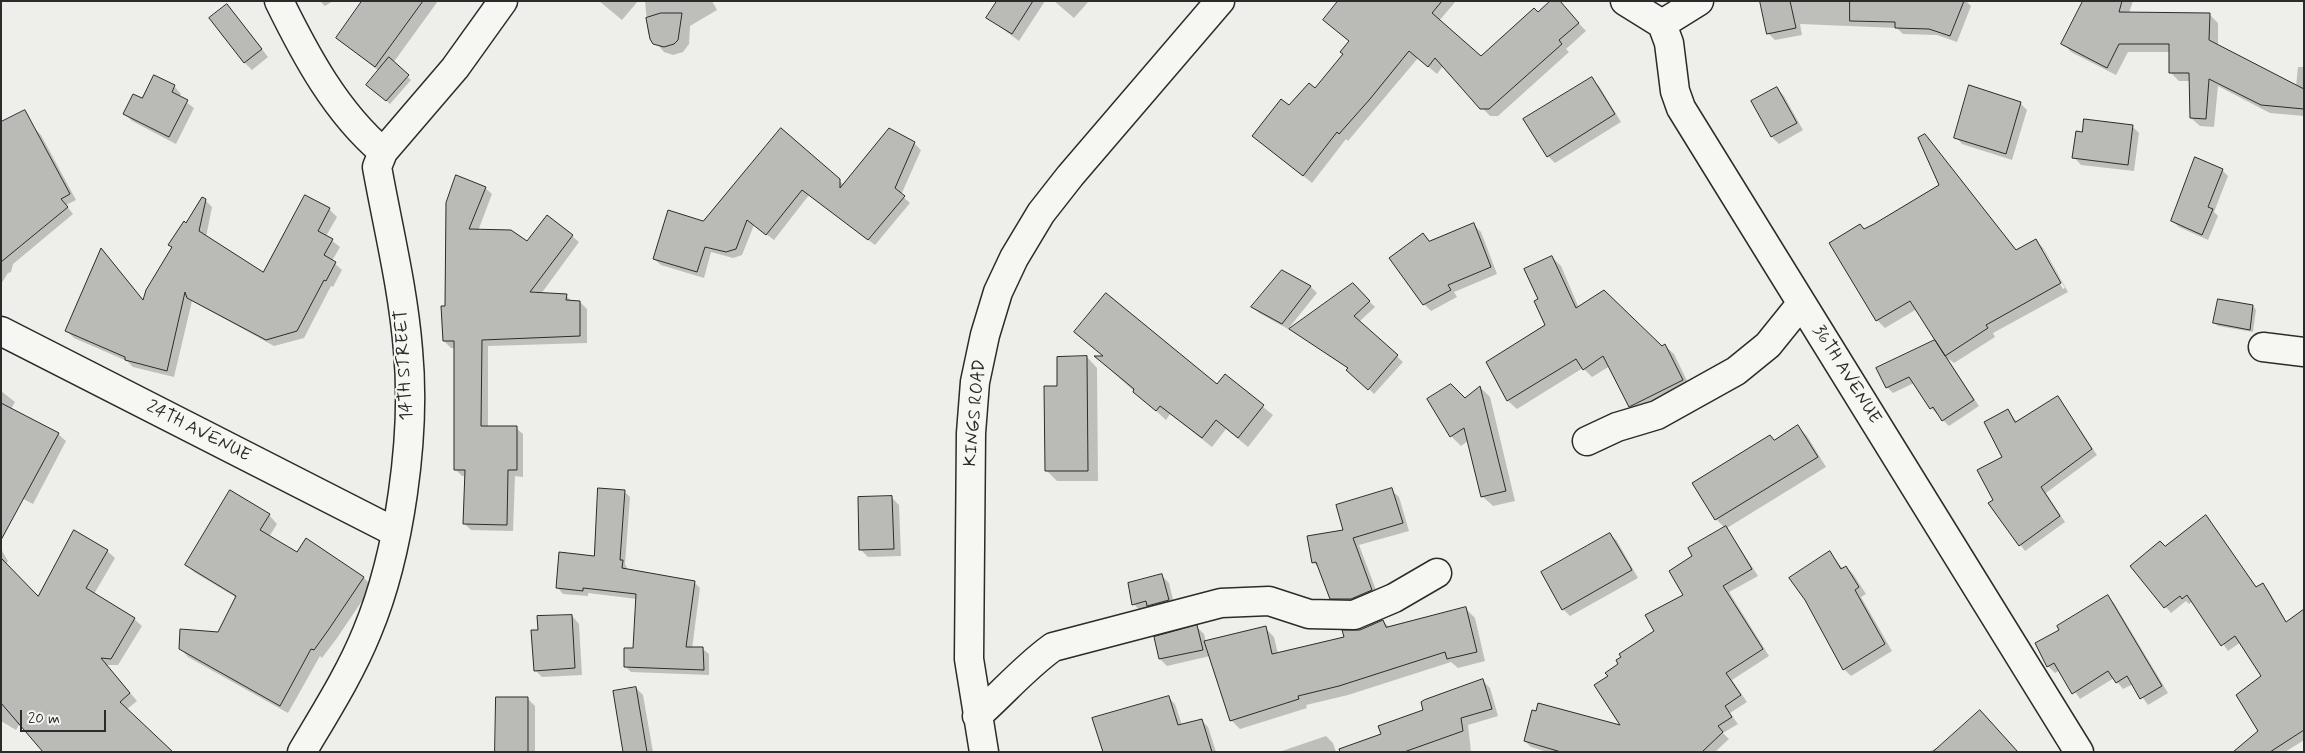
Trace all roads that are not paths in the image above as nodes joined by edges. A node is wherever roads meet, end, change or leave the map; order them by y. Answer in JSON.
{"nodes":[{"id":1,"x":279,"y":1,"type":"edge"},
{"id":2,"x":503,"y":1,"type":"edge"},
{"id":3,"x":1220,"y":1,"type":"edge"},
{"id":4,"x":1625,"y":1,"type":"edge"},
{"id":5,"x":1699,"y":1,"type":"edge"},
{"id":6,"x":1662,"y":24,"type":"junction"},
{"id":7,"x":383,"y":152,"type":"junction"},
{"id":8,"x":1801,"y":304,"type":"junction"},
{"id":9,"x":1,"y":331,"type":"edge"},
{"id":10,"x":2263,"y":348,"type":"dead end"},
{"id":11,"x":2304,"y":352,"type":"edge"},
{"id":12,"x":1587,"y":440,"type":"dead end"},
{"id":13,"x":395,"y":532,"type":"junction"},
{"id":14,"x":1437,"y":573,"type":"dead end"},
{"id":15,"x":977,"y":716,"type":"junction"},
{"id":16,"x":302,"y":752,"type":"edge"},
{"id":17,"x":984,"y":752,"type":"edge"},
{"id":18,"x":2079,"y":752,"type":"edge"}],
"edges":[{"from":1,"to":7,"type":"street"},
{"from":2,"to":7,"type":"street"},
{"from":3,"to":15,"type":"street","name":"KINGS ROAD"},
{"from":4,"to":6,"type":"street"},
{"from":5,"to":6,"type":"street"},
{"from":6,"to":8,"type":"street","name":"36TH AVENUE"},
{"from":7,"to":13,"type":"street","name":"14TH STREET"},
{"from":8,"to":12,"type":"street"},
{"from":8,"to":18,"type":"street","name":"36TH AVENUE"},
{"from":9,"to":13,"type":"street","name":"24TH AVENUE"},
{"from":10,"to":11,"type":"street"},
{"from":13,"to":16,"type":"street","name":"14TH STREET"},
{"from":14,"to":15,"type":"street"},
{"from":15,"to":17,"type":"street","name":"KINGS ROAD"}]}
